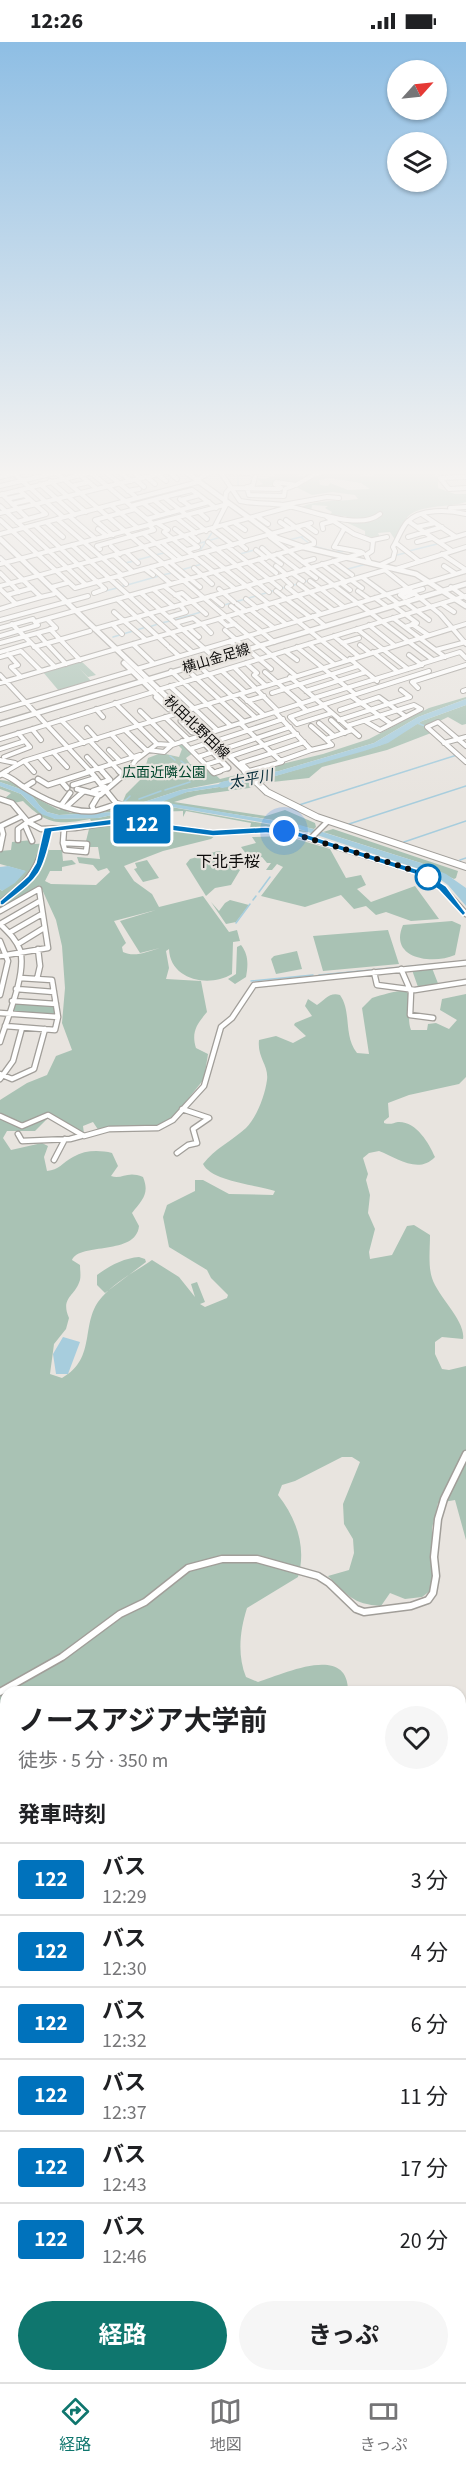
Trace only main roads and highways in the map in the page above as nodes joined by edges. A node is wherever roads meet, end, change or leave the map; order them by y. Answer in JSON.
{"nodes":[{"id":1,"x":40,"y":579,"type":"edge"},
{"id":2,"x":41,"y":579,"type":"edge"},
{"id":3,"x":427,"y":579,"type":"edge"},
{"id":4,"x":464,"y":584,"type":"edge"},
{"id":5,"x":443,"y":590,"type":"junction"},
{"id":6,"x":65,"y":602,"type":"junction"},
{"id":7,"x":399,"y":604,"type":"junction"},
{"id":8,"x":466,"y":606,"type":"edge"},
{"id":9,"x":370,"y":612,"type":"junction"},
{"id":10,"x":309,"y":630,"type":"junction"},
{"id":11,"x":244,"y":649,"type":"junction"},
{"id":12,"x":185,"y":668,"type":"junction"},
{"id":13,"x":145,"y":680,"type":"junction"},
{"id":14,"x":0,"y":724,"type":"edge"},
{"id":15,"x":203,"y":735,"type":"junction"},
{"id":16,"x":241,"y":763,"type":"road end"},
{"id":17,"x":228,"y":768,"type":"road end"},
{"id":18,"x":466,"y":868,"type":"edge"}],
"edges":[{"from":1,"to":6,"type":"main road","name":"秋田北野田線"},
{"from":2,"to":6,"type":"main road","name":"秋田北野田線"},
{"from":3,"to":5,"type":"main road"},
{"from":4,"to":5,"type":"main road","name":"横山金足線"},
{"from":5,"to":7,"type":"main road","name":"横山金足線"},
{"from":5,"to":8,"type":"main road"},
{"from":6,"to":13,"type":"main road","name":"秋田北野田線"},
{"from":7,"to":9,"type":"main road","name":"横山金足線"},
{"from":7,"to":9,"type":"main road","name":"横山金足線"},
{"from":9,"to":10,"type":"main road","name":"横山金足線"},
{"from":9,"to":10,"type":"main road","name":"横山金足線"},
{"from":10,"to":11,"type":"main road","name":"横山金足線"},
{"from":11,"to":12,"type":"main road","name":"横山金足線"},
{"from":11,"to":12,"type":"main road","name":"横山金足線"},
{"from":12,"to":13,"type":"main road","name":"横山金足線"},
{"from":13,"to":14,"type":"main road","name":"横山金足線"},
{"from":13,"to":15,"type":"main road","name":"秋田北野田線"},
{"from":15,"to":16,"type":"main road"},
{"from":15,"to":17,"type":"main road"},
{"from":15,"to":18,"type":"main road","name":"秋田北野田線"}]}
